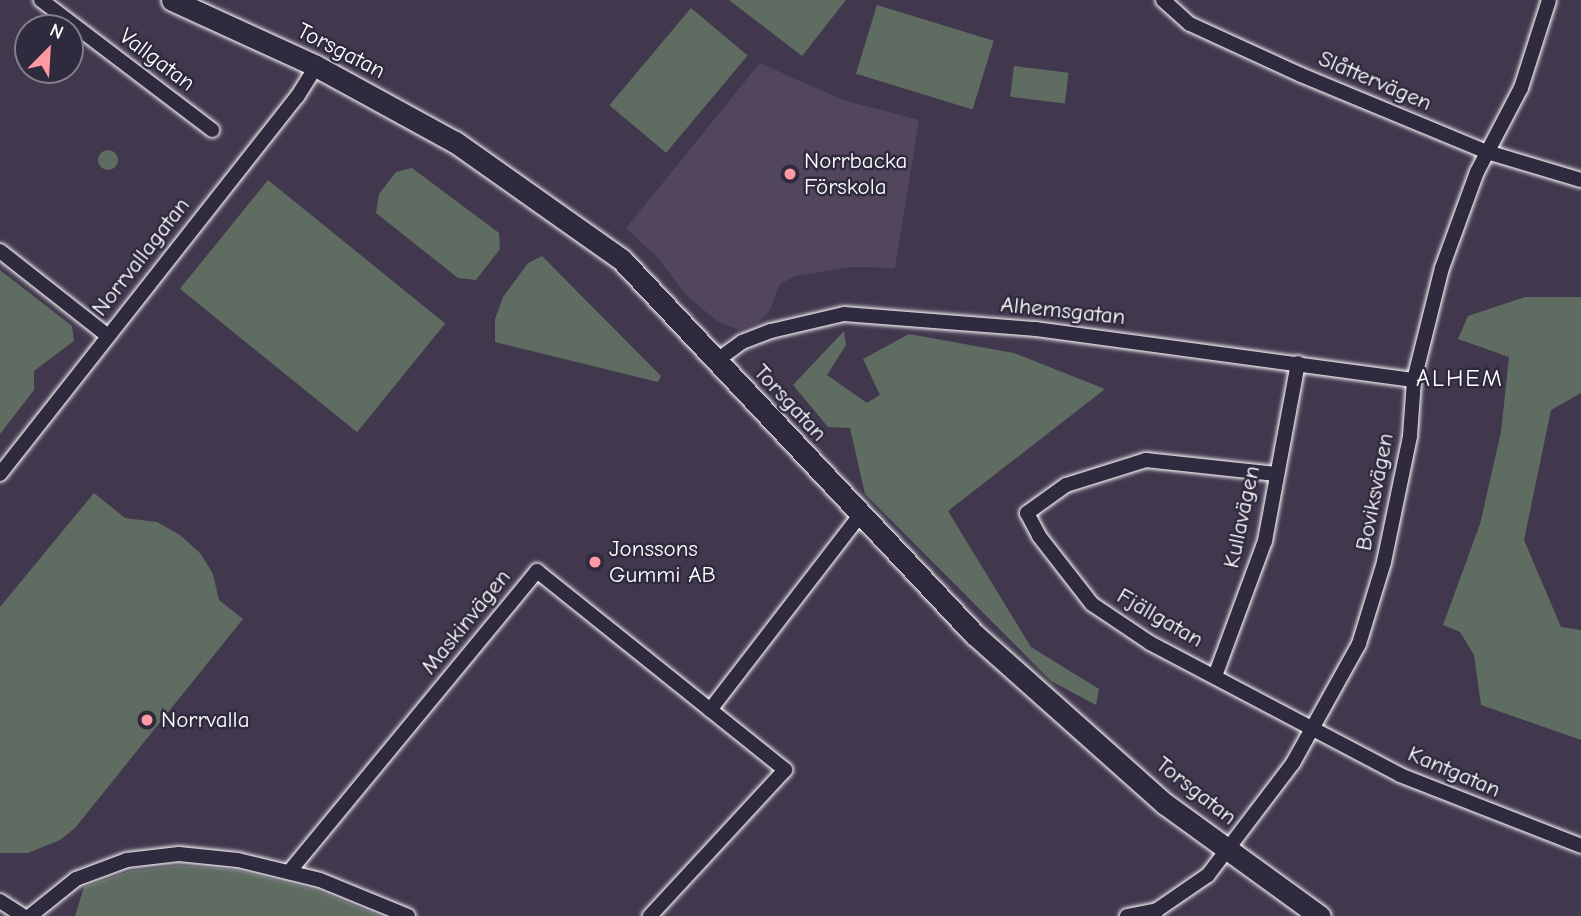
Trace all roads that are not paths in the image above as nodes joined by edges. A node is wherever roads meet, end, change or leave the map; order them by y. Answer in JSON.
{"nodes":[{"id":1,"x":41,"y":0,"type":"edge"},
{"id":2,"x":172,"y":0,"type":"edge"},
{"id":3,"x":1163,"y":0,"type":"edge"},
{"id":4,"x":1549,"y":0,"type":"edge"},
{"id":5,"x":316,"y":66,"type":"junction"},
{"id":6,"x":212,"y":130,"type":"dead end"},
{"id":7,"x":1487,"y":152,"type":"junction"},
{"id":8,"x":1581,"y":180,"type":"edge"},
{"id":9,"x":0,"y":251,"type":"edge"},
{"id":10,"x":108,"y":336,"type":"junction"},
{"id":11,"x":716,"y":361,"type":"junction"},
{"id":12,"x":1298,"y":363,"type":"junction"},
{"id":13,"x":1414,"y":380,"type":"junction"},
{"id":14,"x":0,"y":474,"type":"edge"},
{"id":15,"x":1276,"y":474,"type":"junction"},
{"id":16,"x":860,"y":515,"type":"junction"},
{"id":17,"x":1215,"y":676,"type":"junction"},
{"id":18,"x":710,"y":709,"type":"junction"},
{"id":19,"x":1313,"y":731,"type":"junction"},
{"id":20,"x":1581,"y":846,"type":"edge"},
{"id":21,"x":1228,"y":849,"type":"junction"},
{"id":22,"x":289,"y":872,"type":"junction"},
{"id":23,"x":0,"y":901,"type":"edge"},
{"id":24,"x":23,"y":916,"type":"edge"},
{"id":25,"x":30,"y":916,"type":"edge"},
{"id":26,"x":408,"y":916,"type":"edge"},
{"id":27,"x":650,"y":916,"type":"edge"},
{"id":28,"x":1127,"y":916,"type":"edge"},
{"id":29,"x":1320,"y":916,"type":"edge"}],
"edges":[{"from":1,"to":6,"type":"street","name":"Vallgatan"},
{"from":2,"to":5,"type":"main road","name":"Torsgatan"},
{"from":3,"to":7,"type":"street","name":"Slåttervägen"},
{"from":4,"to":7,"type":"street","name":"Boviksvägen"},
{"from":5,"to":10,"type":"street","name":"Norrvallagatan"},
{"from":5,"to":11,"type":"main road","name":"Torsgatan"},
{"from":7,"to":8,"type":"street","name":"Slåttervägen"},
{"from":7,"to":13,"type":"street","name":"Boviksvägen"},
{"from":9,"to":10,"type":"street"},
{"from":10,"to":14,"type":"street","name":"Norrvallagatan"},
{"from":11,"to":12,"type":"street","name":"Alhemsgatan"},
{"from":11,"to":16,"type":"main road","name":"Torsgatan"},
{"from":12,"to":13,"type":"street","name":"Alhemsgatan"},
{"from":12,"to":15,"type":"street","name":"Kullavägen"},
{"from":13,"to":19,"type":"street","name":"Boviksvägen"},
{"from":15,"to":17,"type":"street","name":"Kullavägen"},
{"from":15,"to":17,"type":"street","name":"Fjällgatan"},
{"from":16,"to":18,"type":"street"},
{"from":16,"to":21,"type":"main road","name":"Torsgatan"},
{"from":17,"to":19,"type":"street","name":"Fjällgatan"},
{"from":18,"to":22,"type":"street","name":"Maskinvägen"},
{"from":18,"to":27,"type":"street","name":"Maskinvägen"},
{"from":19,"to":20,"type":"street","name":"Kantgatan"},
{"from":19,"to":21,"type":"street","name":"Boviksvägen"},
{"from":21,"to":28,"type":"street","name":"Boviksvägen"},
{"from":21,"to":29,"type":"main road","name":"Torsgatan"},
{"from":22,"to":25,"type":"street"},
{"from":22,"to":26,"type":"street"},
{"from":23,"to":24,"type":"street"}]}
